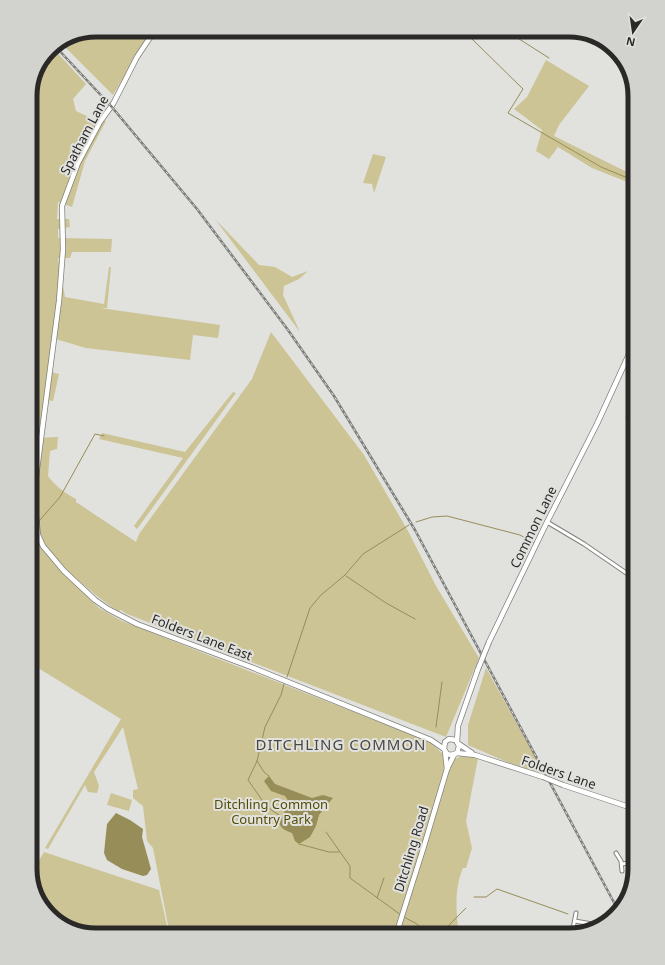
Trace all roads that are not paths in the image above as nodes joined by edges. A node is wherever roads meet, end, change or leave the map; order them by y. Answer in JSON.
{"nodes":[{"id":1,"x":150,"y":37,"type":"edge"},
{"id":2,"x":628,"y":356,"type":"edge"},
{"id":3,"x":37,"y":466,"type":"edge"},
{"id":4,"x":547,"y":522,"type":"junction"},
{"id":5,"x":37,"y":528,"type":"edge"},
{"id":6,"x":628,"y":574,"type":"edge"},
{"id":7,"x":458,"y":726,"type":"junction"},
{"id":8,"x":431,"y":740,"type":"junction"},
{"id":9,"x":448,"y":740,"type":"junction"},
{"id":10,"x":458,"y":743,"type":"junction"},
{"id":11,"x":444,"y":750,"type":"junction"},
{"id":12,"x":455,"y":754,"type":"junction"},
{"id":13,"x":475,"y":755,"type":"junction"},
{"id":14,"x":447,"y":769,"type":"junction"},
{"id":15,"x":628,"y":807,"type":"edge"},
{"id":16,"x":616,"y":853,"type":"dead end"},
{"id":17,"x":628,"y":863,"type":"edge"},
{"id":18,"x":622,"y":864,"type":"junction"},
{"id":19,"x":622,"y":871,"type":"dead end"},
{"id":20,"x":576,"y":913,"type":"dead end"},
{"id":21,"x":575,"y":921,"type":"junction"},
{"id":22,"x":592,"y":924,"type":"edge"},
{"id":23,"x":574,"y":927,"type":"edge"},
{"id":24,"x":398,"y":928,"type":"edge"}],
"edges":[{"from":1,"to":3,"type":"street","name":"Spatham Lane"},
{"from":2,"to":4,"type":"street","name":"Common Lane"},
{"from":4,"to":6,"type":"street"},
{"from":4,"to":7,"type":"street","name":"Common Lane","bridge":true},
{"from":5,"to":8,"type":"street","name":"Folders Lane East"},
{"from":7,"to":9,"type":"street","name":"Common Lane"},
{"from":7,"to":10,"type":"street","name":"Common Lane"},
{"from":8,"to":9,"type":"street","name":"Folders Lane East"},
{"from":8,"to":11,"type":"street","name":"Folders Lane East"},
{"from":9,"to":10,"type":"street"},
{"from":9,"to":11,"type":"street"},
{"from":10,"to":12,"type":"street"},
{"from":10,"to":13,"type":"street","name":"Folders Lane"},
{"from":11,"to":12,"type":"street"},
{"from":11,"to":14,"type":"street","name":"Ditchling Road"},
{"from":12,"to":13,"type":"street","name":"Folders Lane"},
{"from":12,"to":14,"type":"street","name":"Ditchling Road"},
{"from":13,"to":15,"type":"street","name":"Folders Lane","bridge":true},
{"from":14,"to":24,"type":"street","name":"Ditchling Road"},
{"from":16,"to":18,"type":"street"},
{"from":17,"to":18,"type":"street"},
{"from":18,"to":19,"type":"street"},
{"from":20,"to":21,"type":"street"},
{"from":21,"to":22,"type":"street"},
{"from":21,"to":23,"type":"street"}]}
